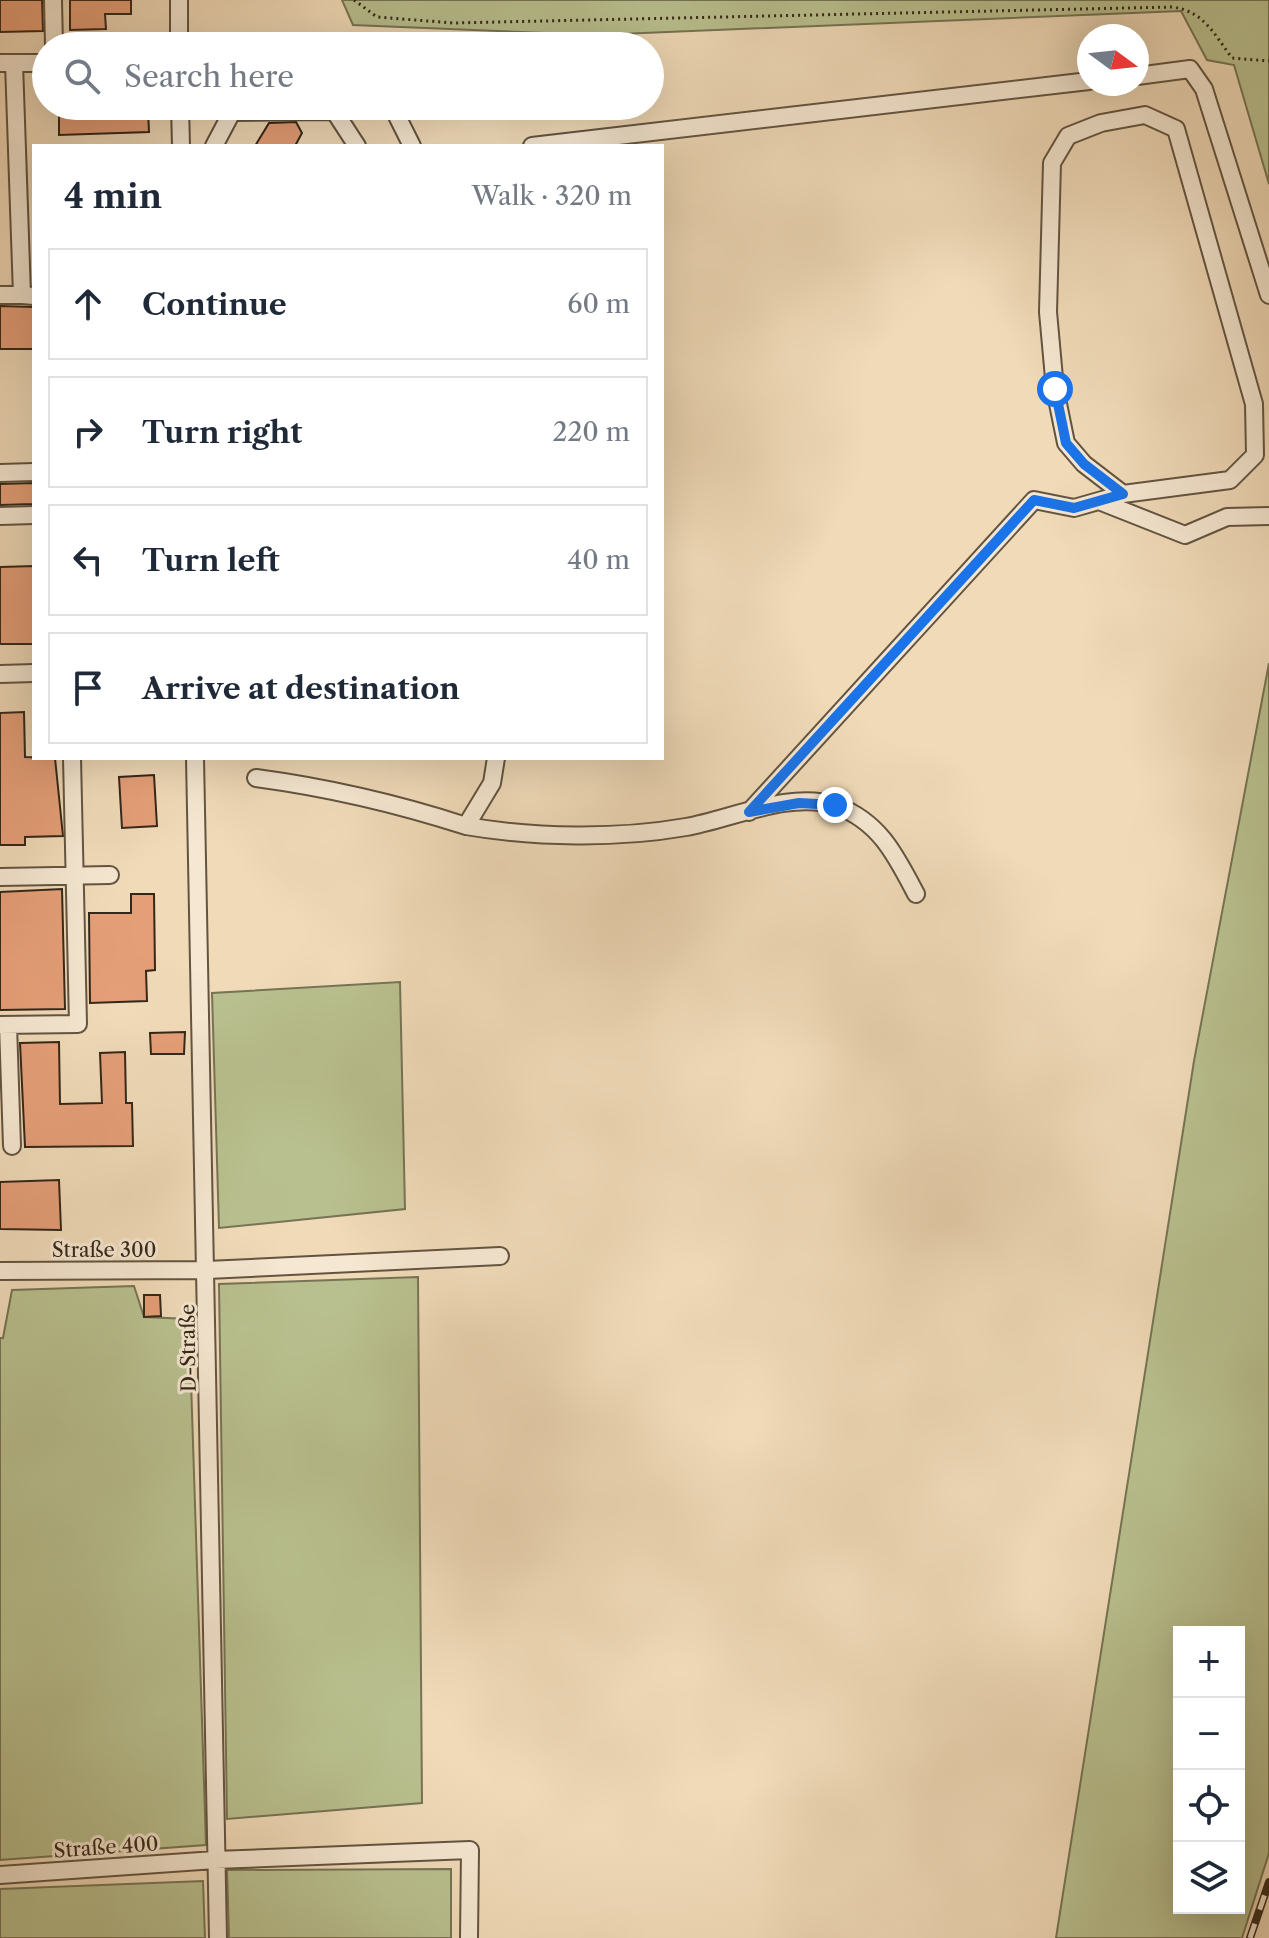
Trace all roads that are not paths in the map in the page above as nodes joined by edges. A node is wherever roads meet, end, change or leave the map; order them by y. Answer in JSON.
{"nodes":[{"id":1,"x":53,"y":0,"type":"edge"},
{"id":2,"x":179,"y":0,"type":"edge"},
{"id":3,"x":54,"y":32,"type":"edge"},
{"id":4,"x":179,"y":32,"type":"edge"},
{"id":5,"x":7,"y":63,"type":"edge"},
{"id":6,"x":32,"y":63,"type":"edge"},
{"id":7,"x":1149,"y":74,"type":"edge"},
{"id":8,"x":1077,"y":82,"type":"edge"},
{"id":9,"x":180,"y":120,"type":"edge"},
{"id":10,"x":228,"y":120,"type":"edge"},
{"id":11,"x":339,"y":120,"type":"edge"},
{"id":12,"x":399,"y":120,"type":"edge"},
{"id":13,"x":181,"y":144,"type":"edge"},
{"id":14,"x":215,"y":144,"type":"edge"},
{"id":15,"x":356,"y":144,"type":"edge"},
{"id":16,"x":411,"y":144,"type":"edge"},
{"id":17,"x":549,"y":144,"type":"edge"},
{"id":18,"x":0,"y":295,"type":"edge"},
{"id":19,"x":28,"y":295,"type":"edge"},
{"id":20,"x":1269,"y":295,"type":"edge"},
{"id":21,"x":32,"y":472,"type":"edge"},
{"id":22,"x":0,"y":473,"type":"edge"},
{"id":23,"x":1123,"y":494,"type":"junction"},
{"id":24,"x":1099,"y":501,"type":"junction"},
{"id":25,"x":32,"y":515,"type":"edge"},
{"id":26,"x":0,"y":516,"type":"edge"},
{"id":27,"x":1269,"y":516,"type":"edge"},
{"id":28,"x":32,"y":673,"type":"edge"},
{"id":29,"x":0,"y":674,"type":"edge"},
{"id":30,"x":72,"y":760,"type":"edge"},
{"id":31,"x":195,"y":760,"type":"edge"},
{"id":32,"x":496,"y":760,"type":"edge"},
{"id":33,"x":256,"y":778,"type":"dead end"},
{"id":34,"x":749,"y":812,"type":"junction"},
{"id":35,"x":466,"y":826,"type":"junction"},
{"id":36,"x":110,"y":875,"type":"dead end"},
{"id":37,"x":75,"y":876,"type":"junction"},
{"id":38,"x":0,"y":877,"type":"edge"},
{"id":39,"x":916,"y":894,"type":"dead end"},
{"id":40,"x":4,"y":1025,"type":"edge"},
{"id":41,"x":12,"y":1146,"type":"dead end"},
{"id":42,"x":500,"y":1256,"type":"dead end"},
{"id":43,"x":207,"y":1270,"type":"junction"},
{"id":44,"x":0,"y":1271,"type":"edge"},
{"id":45,"x":215,"y":1860,"type":"junction"},
{"id":46,"x":0,"y":1875,"type":"edge"},
{"id":47,"x":218,"y":1938,"type":"edge"},
{"id":48,"x":469,"y":1938,"type":"edge"}],
"edges":[{"from":1,"to":3,"type":"lane"},
{"from":2,"to":4,"type":"lane"},
{"from":5,"to":6,"type":"lane"},
{"from":5,"to":19,"type":"lane"},
{"from":7,"to":20,"type":"lane"},
{"from":8,"to":17,"type":"lane"},
{"from":9,"to":13,"type":"lane"},
{"from":10,"to":14,"type":"lane"},
{"from":11,"to":15,"type":"lane"},
{"from":12,"to":16,"type":"lane"},
{"from":18,"to":19,"type":"lane"},
{"from":21,"to":22,"type":"lane"},
{"from":23,"to":23,"type":"lane"},
{"from":23,"to":24,"type":"lane"},
{"from":24,"to":27,"type":"lane"},
{"from":24,"to":34,"type":"lane"},
{"from":25,"to":26,"type":"lane"},
{"from":28,"to":29,"type":"lane"},
{"from":30,"to":37,"type":"lane"},
{"from":31,"to":43,"type":"lane","name":"D-Straße"},
{"from":32,"to":35,"type":"lane"},
{"from":33,"to":35,"type":"lane"},
{"from":34,"to":35,"type":"lane"},
{"from":34,"to":39,"type":"lane"},
{"from":36,"to":37,"type":"lane"},
{"from":37,"to":38,"type":"lane"},
{"from":37,"to":40,"type":"lane"},
{"from":40,"to":41,"type":"lane"},
{"from":42,"to":43,"type":"lane","name":"Straße 300"},
{"from":43,"to":44,"type":"lane","name":"Straße 300"},
{"from":43,"to":45,"type":"lane","name":"D-Straße"},
{"from":45,"to":46,"type":"lane","name":"Straße 400"},
{"from":45,"to":47,"type":"lane","name":"D-Straße"},
{"from":45,"to":48,"type":"lane","name":"Straße 400"}]}
